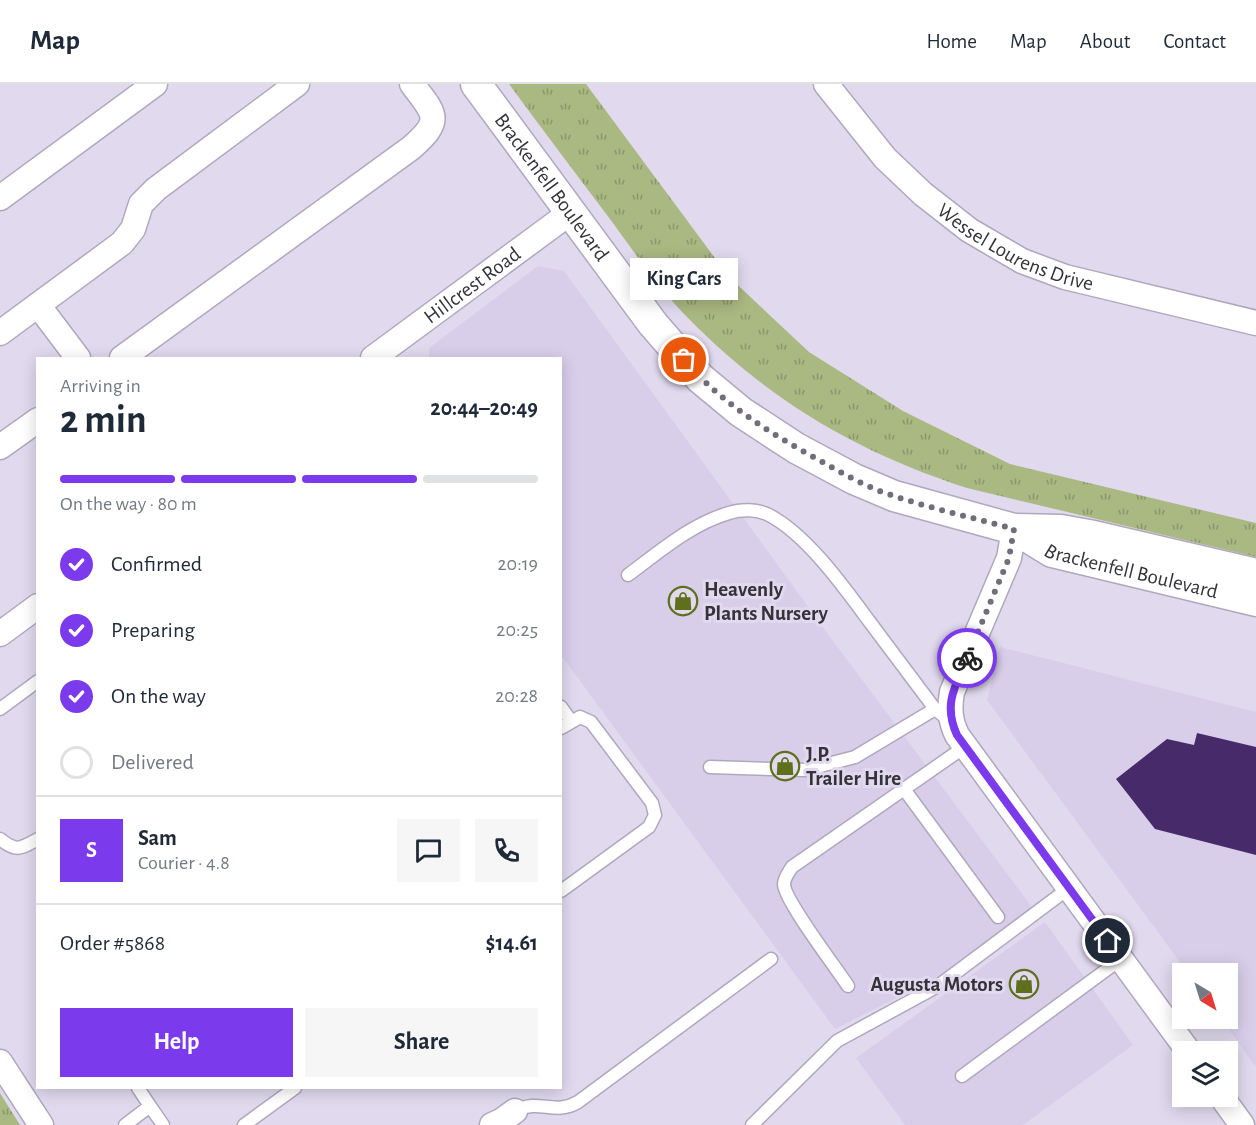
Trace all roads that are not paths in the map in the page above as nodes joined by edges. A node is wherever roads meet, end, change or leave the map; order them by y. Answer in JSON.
{"nodes":[{"id":1,"x":155,"y":84,"type":"edge"},
{"id":2,"x":297,"y":84,"type":"edge"},
{"id":3,"x":412,"y":84,"type":"edge"},
{"id":4,"x":476,"y":84,"type":"edge"},
{"id":5,"x":826,"y":84,"type":"edge"},
{"id":6,"x":0,"y":198,"type":"edge"},
{"id":7,"x":571,"y":212,"type":"junction"},
{"id":8,"x":38,"y":305,"type":"junction"},
{"id":9,"x":1256,"y":323,"type":"edge"},
{"id":10,"x":0,"y":333,"type":"edge"},
{"id":11,"x":77,"y":357,"type":"edge"},
{"id":12,"x":123,"y":357,"type":"edge"},
{"id":13,"x":374,"y":357,"type":"edge"},
{"id":14,"x":36,"y":421,"type":"edge"},
{"id":15,"x":0,"y":447,"type":"edge"},
{"id":16,"x":1014,"y":529,"type":"junction"},
{"id":17,"x":1256,"y":574,"type":"edge"},
{"id":18,"x":628,"y":575,"type":"dead end"},
{"id":19,"x":1256,"y":601,"type":"edge"},
{"id":20,"x":36,"y":607,"type":"edge"},
{"id":21,"x":0,"y":634,"type":"edge"},
{"id":22,"x":36,"y":682,"type":"edge"},
{"id":23,"x":0,"y":709,"type":"edge"},
{"id":24,"x":943,"y":715,"type":"junction"},
{"id":25,"x":566,"y":724,"type":"edge"},
{"id":26,"x":966,"y":746,"type":"junction"},
{"id":27,"x":710,"y":768,"type":"dead end"},
{"id":28,"x":904,"y":789,"type":"junction"},
{"id":29,"x":0,"y":839,"type":"edge"},
{"id":30,"x":36,"y":840,"type":"edge"},
{"id":31,"x":1069,"y":888,"type":"junction"},
{"id":32,"x":562,"y":890,"type":"edge"},
{"id":33,"x":999,"y":917,"type":"dead end"},
{"id":34,"x":771,"y":959,"type":"dead end"},
{"id":35,"x":1121,"y":959,"type":"junction"},
{"id":36,"x":848,"y":986,"type":"dead end"},
{"id":37,"x":1181,"y":1041,"type":"edge"},
{"id":38,"x":0,"y":1062,"type":"edge"},
{"id":39,"x":962,"y":1076,"type":"dead end"},
{"id":40,"x":139,"y":1089,"type":"edge"},
{"id":41,"x":294,"y":1089,"type":"edge"},
{"id":42,"x":150,"y":1106,"type":"junction"},
{"id":43,"x":1229,"y":1107,"type":"edge"},
{"id":44,"x":515,"y":1111,"type":"joint"},
{"id":45,"x":40,"y":1125,"type":"edge"},
{"id":46,"x":125,"y":1125,"type":"edge"},
{"id":47,"x":163,"y":1125,"type":"edge"},
{"id":48,"x":244,"y":1125,"type":"edge"},
{"id":49,"x":492,"y":1125,"type":"edge"},
{"id":50,"x":752,"y":1125,"type":"edge"},
{"id":51,"x":1242,"y":1125,"type":"edge"}],
"edges":[{"from":1,"to":6,"type":"street"},
{"from":2,"to":8,"type":"street"},
{"from":3,"to":12,"type":"street"},
{"from":4,"to":7,"type":"street","name":"Brackenfell Boulevard"},
{"from":5,"to":9,"type":"street","name":"Wessel Lourens Drive"},
{"from":7,"to":13,"type":"street","name":"Hillcrest Road"},
{"from":7,"to":16,"type":"street","name":"Brackenfell Boulevard"},
{"from":8,"to":10,"type":"street"},
{"from":8,"to":11,"type":"street"},
{"from":14,"to":15,"type":"street"},
{"from":16,"to":17,"type":"street","name":"Brackenfell Boulevard"},
{"from":16,"to":19,"type":"street","name":"Brackenfell Boulevard"},
{"from":16,"to":24,"type":"street"},
{"from":18,"to":24,"type":"lane"},
{"from":20,"to":21,"type":"street"},
{"from":22,"to":23,"type":"lane"},
{"from":24,"to":26,"type":"street"},
{"from":24,"to":27,"type":"lane"},
{"from":25,"to":32,"type":"lane"},
{"from":26,"to":28,"type":"lane"},
{"from":26,"to":31,"type":"street"},
{"from":28,"to":33,"type":"lane"},
{"from":28,"to":36,"type":"lane"},
{"from":29,"to":30,"type":"lane"},
{"from":31,"to":35,"type":"street"},
{"from":31,"to":50,"type":"lane"},
{"from":34,"to":44,"type":"lane"},
{"from":35,"to":37,"type":"street"},
{"from":35,"to":39,"type":"lane"},
{"from":38,"to":45,"type":"street"},
{"from":40,"to":42,"type":"lane"},
{"from":41,"to":48,"type":"lane"},
{"from":42,"to":46,"type":"lane"},
{"from":42,"to":47,"type":"lane"},
{"from":43,"to":51,"type":"street"},
{"from":44,"to":49,"type":"street"}]}
